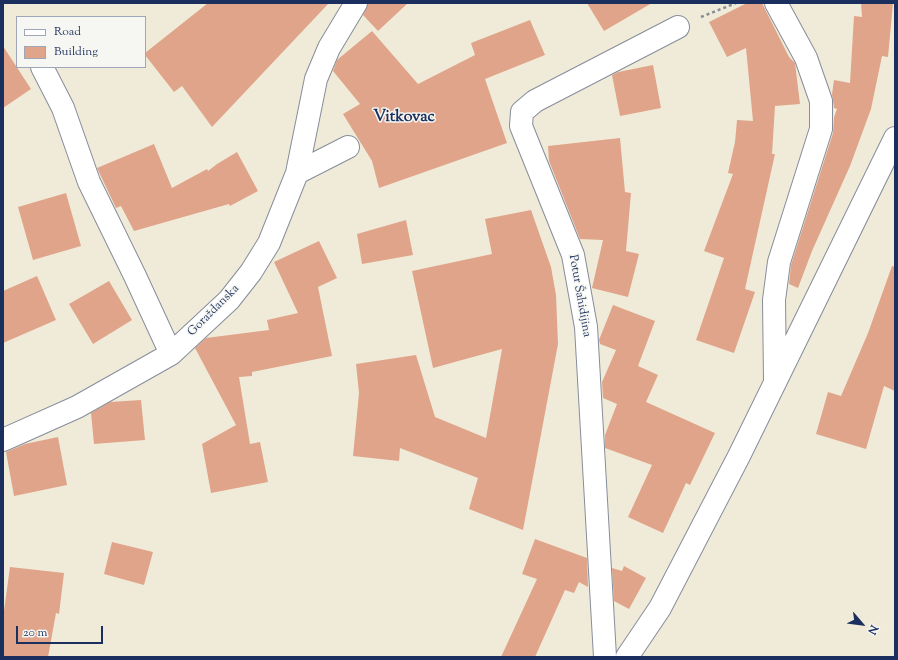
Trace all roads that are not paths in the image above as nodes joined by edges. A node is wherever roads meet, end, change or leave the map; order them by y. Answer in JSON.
{"nodes":[{"id":1,"x":356,"y":3,"type":"edge"},
{"id":2,"x":776,"y":3,"type":"edge"},
{"id":3,"x":678,"y":27,"type":"road end"},
{"id":4,"x":43,"y":68,"type":"edge"},
{"id":5,"x":895,"y":138,"type":"edge"},
{"id":6,"x":348,"y":147,"type":"dead end"},
{"id":7,"x":297,"y":173,"type":"junction"},
{"id":8,"x":170,"y":354,"type":"junction"},
{"id":9,"x":775,"y":384,"type":"junction"},
{"id":10,"x":3,"y":440,"type":"edge"},
{"id":11,"x":605,"y":657,"type":"edge"},
{"id":12,"x":627,"y":657,"type":"edge"}],
"edges":[{"from":1,"to":7,"type":"street","name":"Goraždanska"},
{"from":2,"to":9,"type":"street"},
{"from":3,"to":11,"type":"street","name":"Potur Šahidijina"},
{"from":4,"to":8,"type":"street"},
{"from":5,"to":9,"type":"street"},
{"from":6,"to":7,"type":"street"},
{"from":7,"to":8,"type":"street","name":"Goraždanska"},
{"from":8,"to":10,"type":"street","name":"Goraždanska"},
{"from":9,"to":12,"type":"street"}]}
